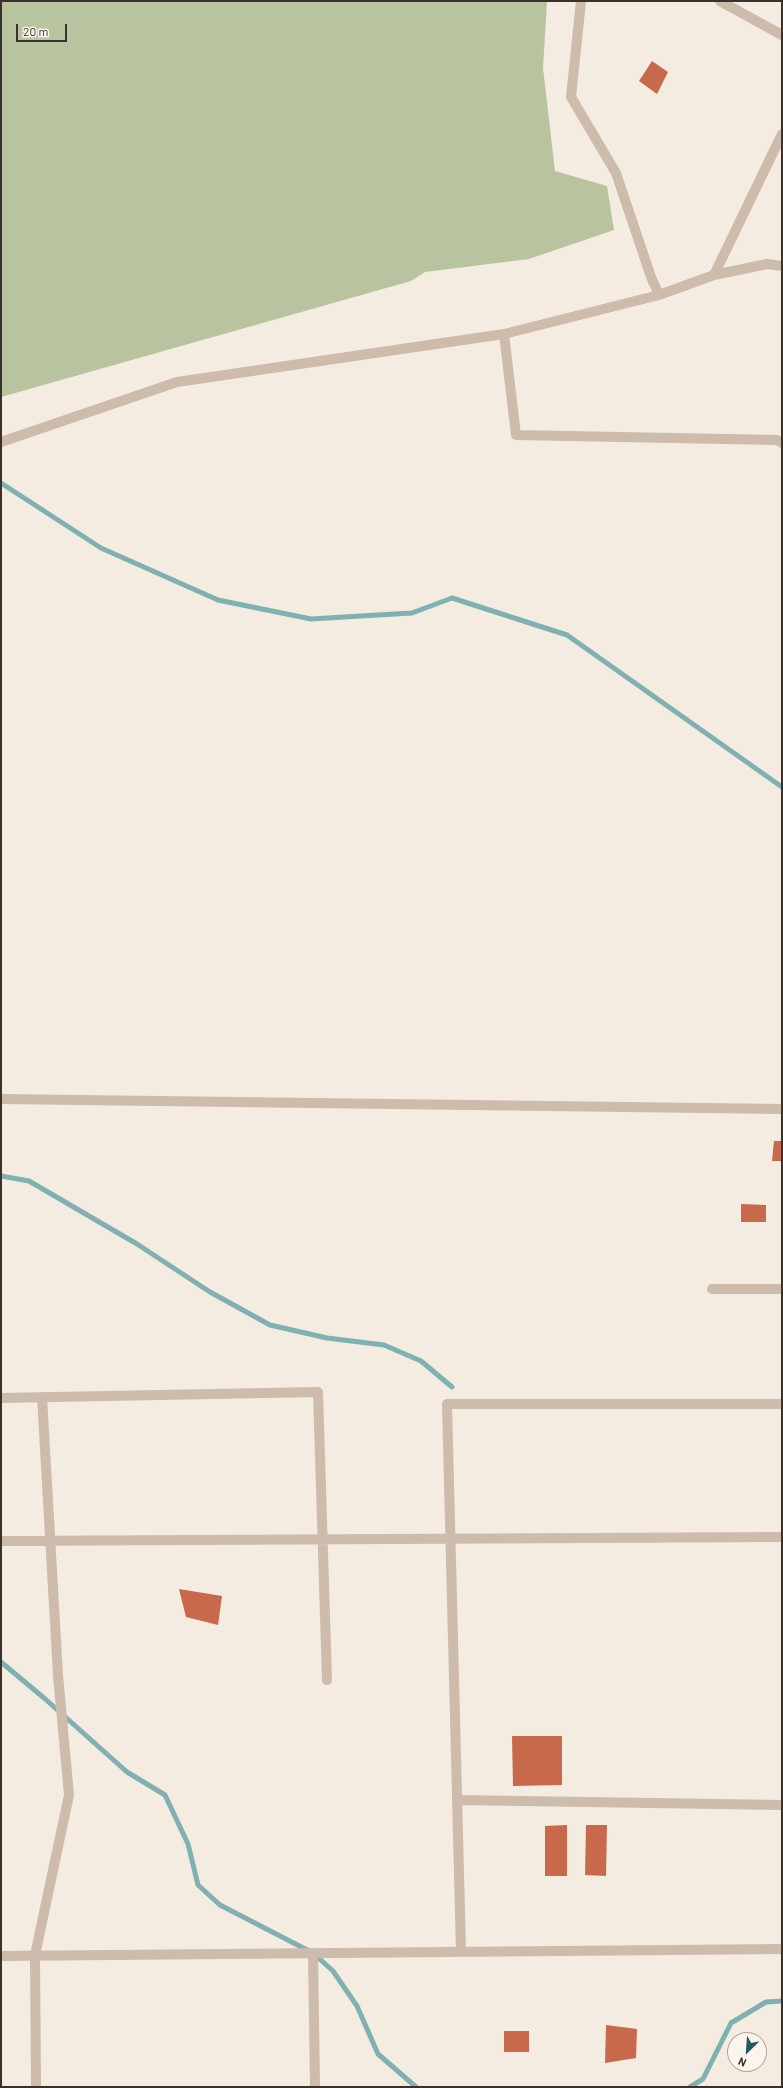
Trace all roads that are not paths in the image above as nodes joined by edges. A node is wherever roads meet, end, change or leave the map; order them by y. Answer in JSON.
{"nodes":[{"id":1,"x":581,"y":1,"type":"edge"},
{"id":2,"x":720,"y":1,"type":"edge"},
{"id":3,"x":782,"y":35,"type":"edge"},
{"id":4,"x":782,"y":134,"type":"edge"},
{"id":5,"x":782,"y":266,"type":"edge"},
{"id":6,"x":714,"y":275,"type":"junction"},
{"id":7,"x":659,"y":295,"type":"junction"},
{"id":8,"x":504,"y":334,"type":"junction"},
{"id":9,"x":1,"y":442,"type":"edge"},
{"id":10,"x":782,"y":443,"type":"edge"},
{"id":11,"x":1,"y":1099,"type":"edge"},
{"id":12,"x":782,"y":1109,"type":"edge"},
{"id":13,"x":712,"y":1289,"type":"dead end"},
{"id":14,"x":782,"y":1289,"type":"edge"},
{"id":15,"x":42,"y":1397,"type":"junction"},
{"id":16,"x":1,"y":1398,"type":"edge"},
{"id":17,"x":782,"y":1404,"type":"edge"},
{"id":18,"x":782,"y":1537,"type":"edge"},
{"id":19,"x":450,"y":1539,"type":"junction"},
{"id":20,"x":322,"y":1540,"type":"junction"},
{"id":21,"x":1,"y":1541,"type":"edge"},
{"id":22,"x":50,"y":1541,"type":"junction"},
{"id":23,"x":327,"y":1680,"type":"dead end"},
{"id":24,"x":457,"y":1800,"type":"junction"},
{"id":25,"x":782,"y":1805,"type":"edge"},
{"id":26,"x":782,"y":1949,"type":"edge"},
{"id":27,"x":461,"y":1952,"type":"junction"},
{"id":28,"x":313,"y":1953,"type":"junction"},
{"id":29,"x":1,"y":1956,"type":"edge"},
{"id":30,"x":35,"y":1956,"type":"junction"},
{"id":31,"x":36,"y":2087,"type":"edge"},
{"id":32,"x":315,"y":2087,"type":"edge"}],
"edges":[{"from":1,"to":7,"type":"street"},
{"from":2,"to":3,"type":"street"},
{"from":4,"to":6,"type":"street"},
{"from":5,"to":6,"type":"street"},
{"from":6,"to":7,"type":"street"},
{"from":7,"to":8,"type":"street"},
{"from":8,"to":9,"type":"street"},
{"from":8,"to":10,"type":"street"},
{"from":11,"to":12,"type":"street"},
{"from":13,"to":14,"type":"street"},
{"from":15,"to":16,"type":"street"},
{"from":15,"to":20,"type":"street"},
{"from":15,"to":22,"type":"street"},
{"from":17,"to":19,"type":"street"},
{"from":18,"to":19,"type":"street"},
{"from":19,"to":20,"type":"street"},
{"from":19,"to":24,"type":"street"},
{"from":20,"to":22,"type":"street"},
{"from":20,"to":23,"type":"street"},
{"from":21,"to":22,"type":"street"},
{"from":22,"to":30,"type":"street"},
{"from":24,"to":25,"type":"street"},
{"from":24,"to":27,"type":"street"},
{"from":26,"to":27,"type":"street"},
{"from":27,"to":28,"type":"street"},
{"from":28,"to":30,"type":"street"},
{"from":28,"to":32,"type":"street"},
{"from":29,"to":30,"type":"street"},
{"from":30,"to":31,"type":"street"}]}
